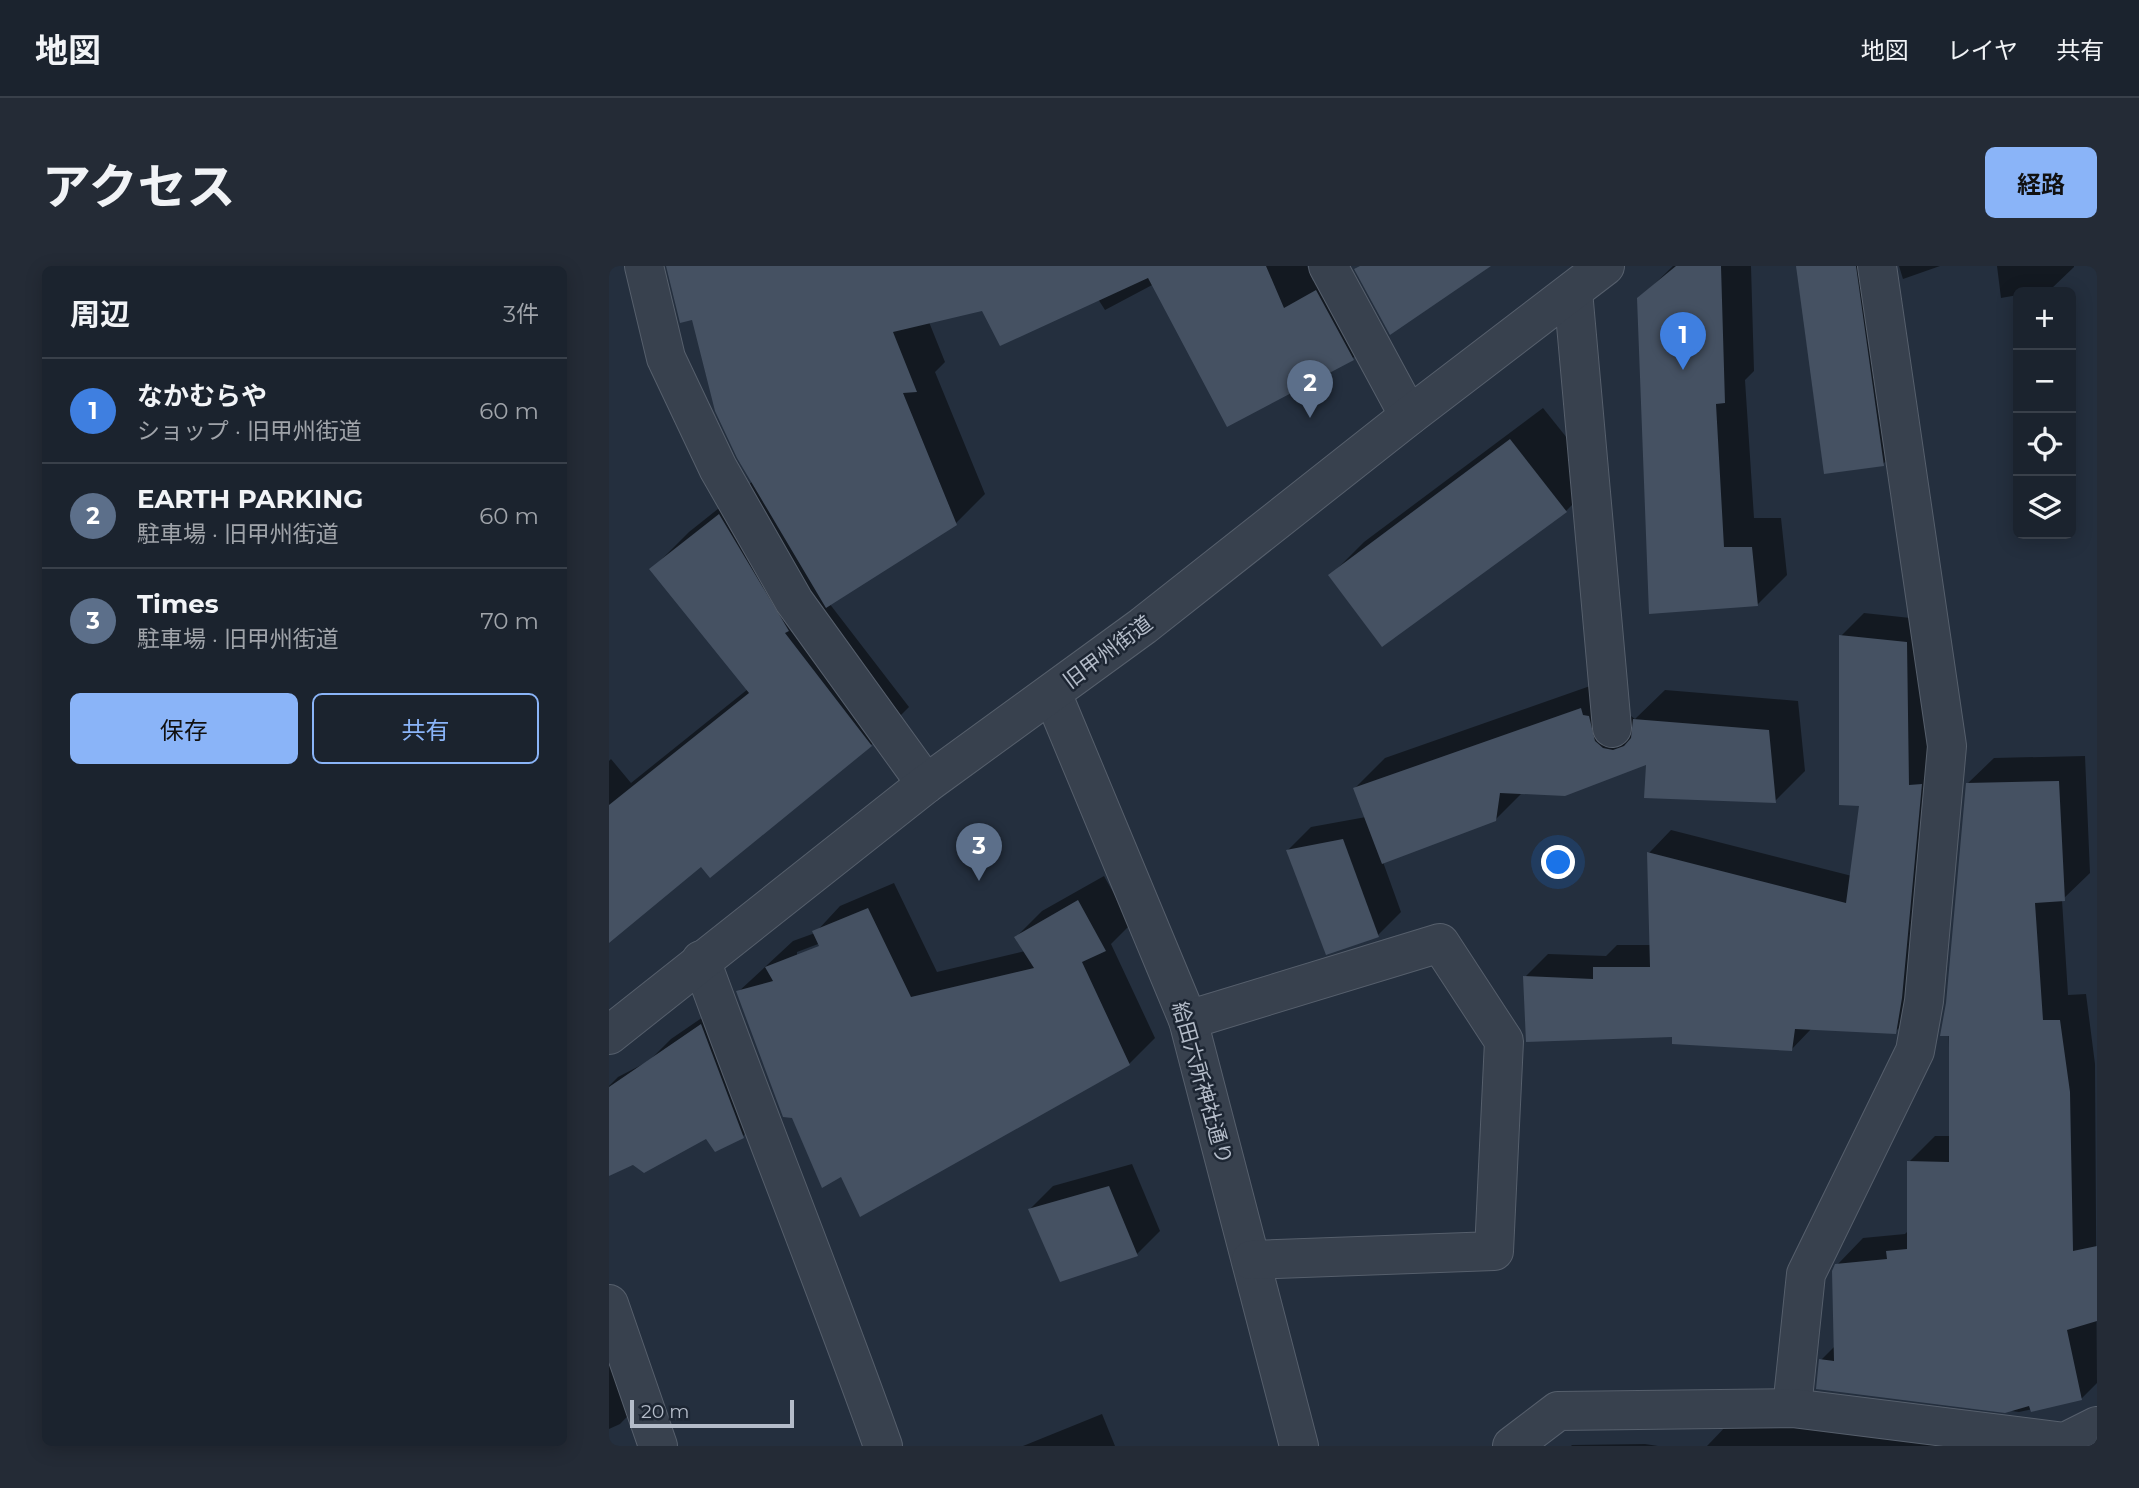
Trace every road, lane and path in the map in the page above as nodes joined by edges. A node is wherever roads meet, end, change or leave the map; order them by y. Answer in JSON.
{"nodes":[{"id":1,"x":644,"y":266,"type":"edge"},
{"id":2,"x":1328,"y":266,"type":"edge"},
{"id":3,"x":1605,"y":266,"type":"edge"},
{"id":4,"x":1877,"y":266,"type":"edge"},
{"id":5,"x":1573,"y":291,"type":"junction"},
{"id":6,"x":1409,"y":416,"type":"junction"},
{"id":7,"x":1052,"y":693,"type":"junction"},
{"id":8,"x":1612,"y":728,"type":"dead end"},
{"id":9,"x":926,"y":784,"type":"junction"},
{"id":10,"x":701,"y":960,"type":"junction"},
{"id":11,"x":1188,"y":1020,"type":"junction"},
{"id":12,"x":609,"y":1035,"type":"edge"},
{"id":13,"x":1251,"y":1260,"type":"junction"},
{"id":14,"x":609,"y":1304,"type":"edge"},
{"id":15,"x":1792,"y":1408,"type":"junction"},
{"id":16,"x":2097,"y":1426,"type":"edge"},
{"id":17,"x":657,"y":1446,"type":"edge"},
{"id":18,"x":883,"y":1446,"type":"edge"},
{"id":19,"x":1299,"y":1446,"type":"edge"},
{"id":20,"x":1512,"y":1446,"type":"edge"}],
"edges":[{"from":1,"to":9,"type":"street"},
{"from":2,"to":6,"type":"street"},
{"from":3,"to":5,"type":"street","name":"旧甲州街道"},
{"from":4,"to":15,"type":"street"},
{"from":5,"to":6,"type":"street","name":"旧甲州街道"},
{"from":5,"to":8,"type":"street"},
{"from":6,"to":7,"type":"street","name":"旧甲州街道"},
{"from":7,"to":9,"type":"street","name":"旧甲州街道"},
{"from":7,"to":11,"type":"street","name":"給田六所神社通り"},
{"from":9,"to":10,"type":"street","name":"旧甲州街道"},
{"from":10,"to":12,"type":"street","name":"旧甲州街道"},
{"from":10,"to":18,"type":"street"},
{"from":11,"to":13,"type":"street","name":"給田六所神社通り"},
{"from":11,"to":13,"type":"street"},
{"from":13,"to":19,"type":"street","name":"給田六所神社通り"},
{"from":14,"to":17,"type":"street"},
{"from":15,"to":16,"type":"street"},
{"from":15,"to":20,"type":"street"}]}
